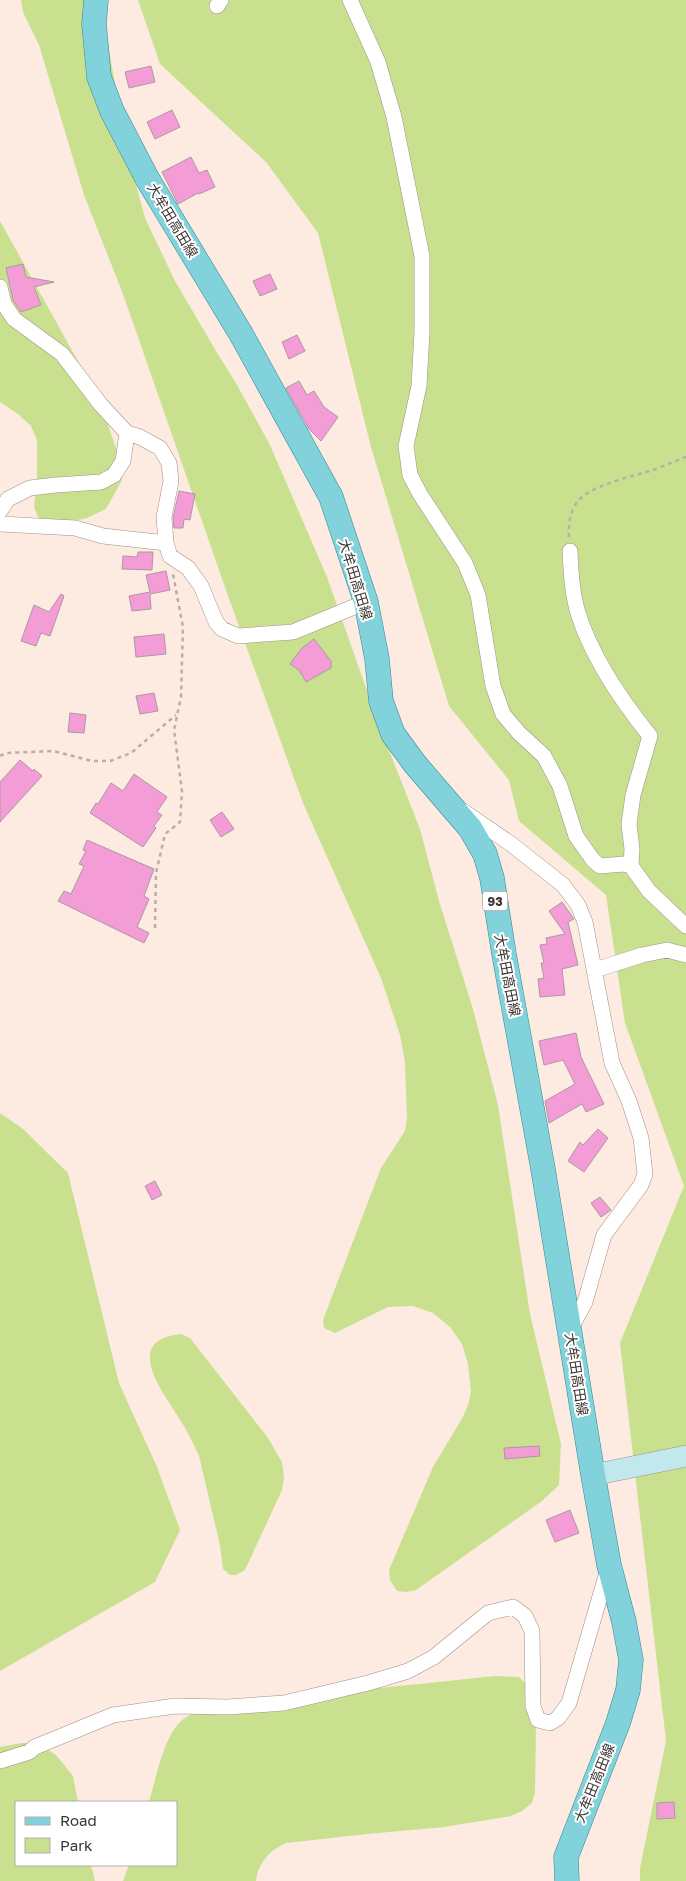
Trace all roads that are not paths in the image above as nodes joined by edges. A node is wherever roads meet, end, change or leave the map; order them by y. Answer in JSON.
{"nodes":[{"id":1,"x":96,"y":0,"type":"edge"},
{"id":2,"x":350,"y":0,"type":"edge"},
{"id":3,"x":0,"y":287,"type":"edge"},
{"id":4,"x":127,"y":433,"type":"junction"},
{"id":5,"x":0,"y":511,"type":"edge"},
{"id":6,"x":0,"y":524,"type":"edge"},
{"id":7,"x":168,"y":549,"type":"junction"},
{"id":8,"x":570,"y":551,"type":"road end"},
{"id":9,"x":366,"y":602,"type":"junction"},
{"id":10,"x":447,"y":801,"type":"junction"},
{"id":11,"x":631,"y":866,"type":"junction"},
{"id":12,"x":686,"y":926,"type":"edge"},
{"id":13,"x":686,"y":955,"type":"edge"},
{"id":14,"x":595,"y":970,"type":"junction"},
{"id":15,"x":570,"y":1330,"type":"junction"},
{"id":16,"x":686,"y":1456,"type":"edge"},
{"id":17,"x":593,"y":1475,"type":"junction"},
{"id":18,"x":609,"y":1565,"type":"junction"},
{"id":19,"x":0,"y":1762,"type":"edge"},
{"id":20,"x":567,"y":1881,"type":"edge"}],
"edges":[{"from":1,"to":9,"type":"main road","name":"大牟田高田線","number":"93"},
{"from":2,"to":11,"type":"street"},
{"from":3,"to":4,"type":"street"},
{"from":4,"to":5,"type":"street"},
{"from":4,"to":7,"type":"street"},
{"from":6,"to":7,"type":"street"},
{"from":7,"to":9,"type":"street"},
{"from":8,"to":11,"type":"street"},
{"from":9,"to":10,"type":"main road","name":"大牟田高田線","number":"93"},
{"from":10,"to":14,"type":"street"},
{"from":10,"to":15,"type":"main road","name":"大牟田高田線","number":"93"},
{"from":11,"to":12,"type":"street"},
{"from":13,"to":14,"type":"street"},
{"from":14,"to":15,"type":"street"},
{"from":15,"to":17,"type":"main road","name":"大牟田高田線","number":"93"},
{"from":16,"to":17,"type":"street"},
{"from":17,"to":18,"type":"main road","name":"大牟田高田線","number":"93"},
{"from":18,"to":19,"type":"street"},
{"from":18,"to":20,"type":"main road","name":"大牟田高田線","number":"93"}]}
